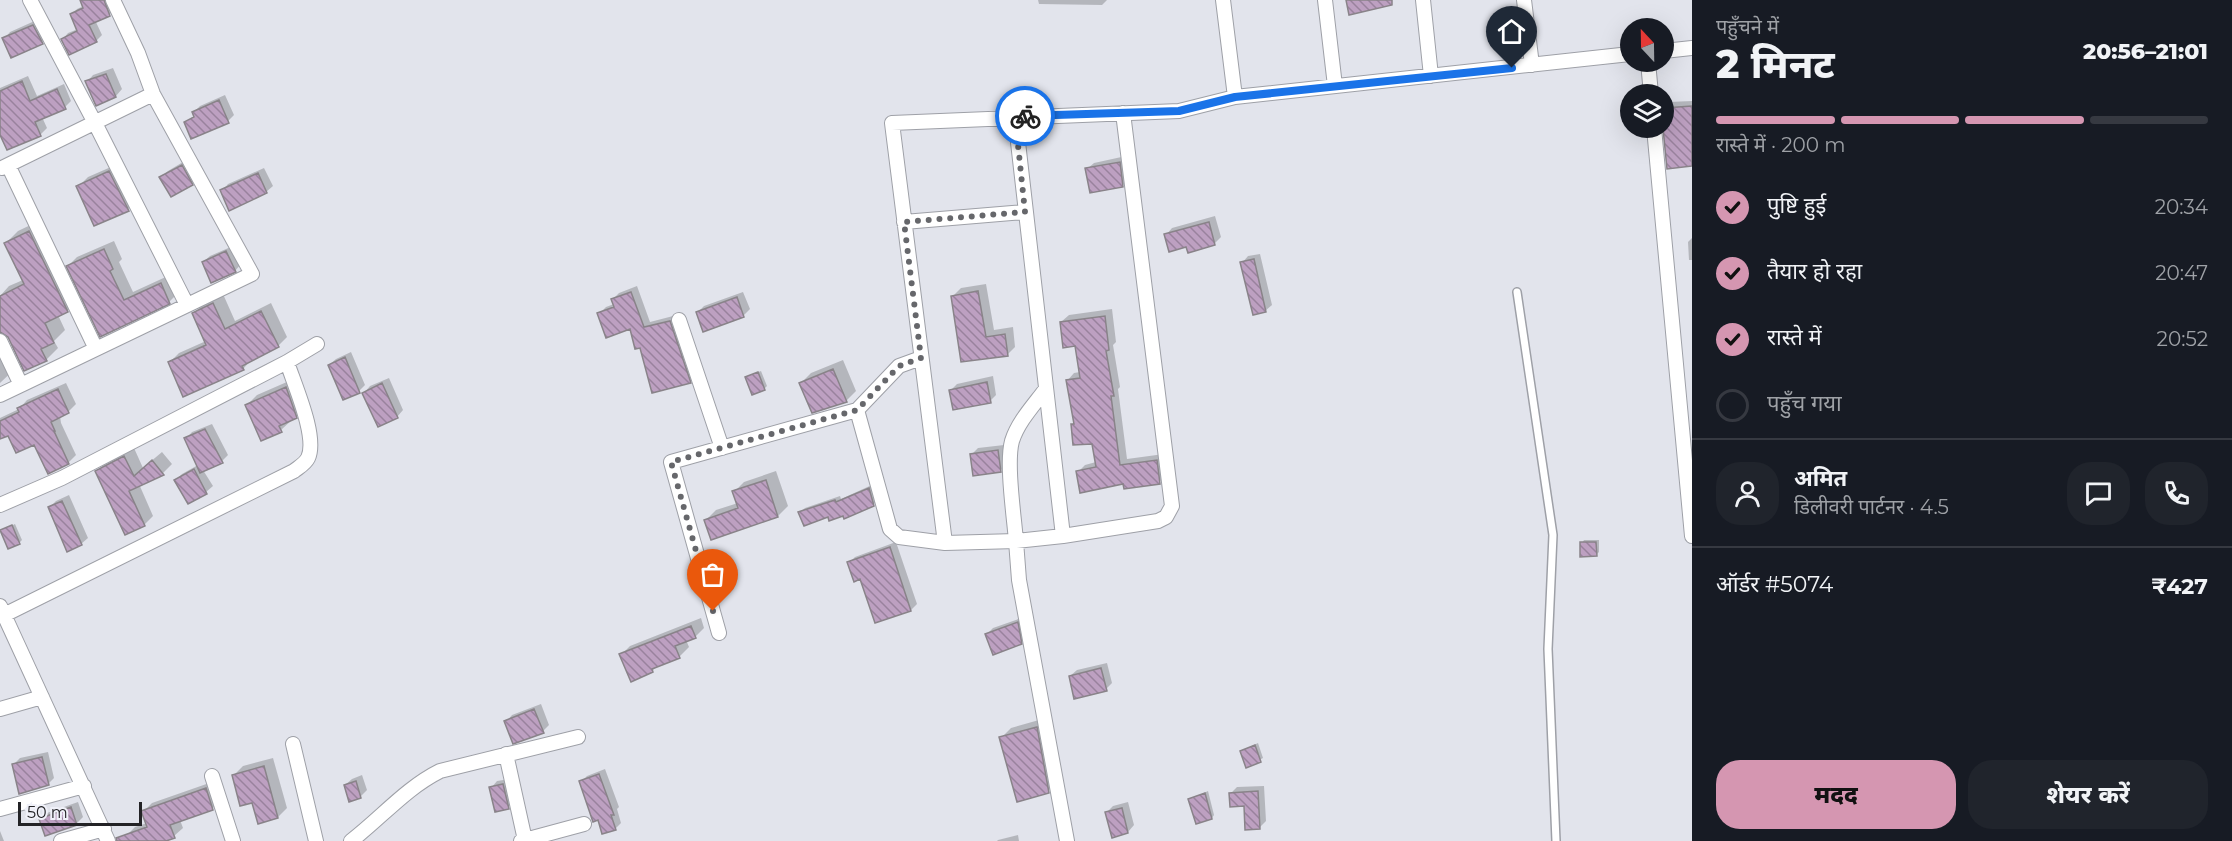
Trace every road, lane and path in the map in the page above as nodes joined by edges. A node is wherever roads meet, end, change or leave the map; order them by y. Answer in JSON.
{"nodes":[{"id":1,"x":30,"y":0,"type":"edge"},
{"id":2,"x":113,"y":0,"type":"edge"},
{"id":3,"x":1223,"y":0,"type":"edge"},
{"id":4,"x":1325,"y":0,"type":"edge"},
{"id":5,"x":1423,"y":0,"type":"edge"},
{"id":6,"x":1524,"y":0,"type":"edge"},
{"id":7,"x":1692,"y":48,"type":"edge"},
{"id":8,"x":1674,"y":50,"type":"edge"},
{"id":9,"x":1620,"y":55,"type":"edge"},
{"id":10,"x":1532,"y":65,"type":"junction"},
{"id":11,"x":1431,"y":76,"type":"junction"},
{"id":12,"x":1335,"y":86,"type":"junction"},
{"id":13,"x":153,"y":94,"type":"junction"},
{"id":14,"x":1235,"y":97,"type":"junction"},
{"id":15,"x":1123,"y":112,"type":"junction"},
{"id":16,"x":1015,"y":116,"type":"junction"},
{"id":17,"x":95,"y":123,"type":"junction"},
{"id":18,"x":1655,"y":138,"type":"edge"},
{"id":19,"x":3,"y":166,"type":"edge"},
{"id":20,"x":1025,"y":212,"type":"junction"},
{"id":21,"x":904,"y":222,"type":"junction"},
{"id":22,"x":1517,"y":292,"type":"dead end"},
{"id":23,"x":187,"y":305,"type":"junction"},
{"id":24,"x":679,"y":320,"type":"dead end"},
{"id":25,"x":0,"y":341,"type":"edge"},
{"id":26,"x":317,"y":344,"type":"dead end"},
{"id":27,"x":96,"y":349,"type":"junction"},
{"id":28,"x":921,"y":358,"type":"junction"},
{"id":29,"x":287,"y":362,"type":"junction"},
{"id":30,"x":21,"y":385,"type":"junction"},
{"id":31,"x":1045,"y":390,"type":"junction"},
{"id":32,"x":0,"y":395,"type":"edge"},
{"id":33,"x":857,"y":410,"type":"junction"},
{"id":34,"x":722,"y":448,"type":"junction"},
{"id":35,"x":0,"y":505,"type":"edge"},
{"id":36,"x":1063,"y":536,"type":"junction"},
{"id":37,"x":1692,"y":536,"type":"edge"},
{"id":38,"x":1016,"y":541,"type":"junction"},
{"id":39,"x":945,"y":543,"type":"junction"},
{"id":40,"x":2,"y":611,"type":"edge"},
{"id":41,"x":719,"y":633,"type":"dead end"},
{"id":42,"x":42,"y":697,"type":"junction"},
{"id":43,"x":0,"y":709,"type":"edge"},
{"id":44,"x":578,"y":737,"type":"dead end"},
{"id":45,"x":293,"y":744,"type":"dead end"},
{"id":46,"x":506,"y":754,"type":"junction"},
{"id":47,"x":212,"y":776,"type":"dead end"},
{"id":48,"x":84,"y":786,"type":"junction"},
{"id":49,"x":0,"y":809,"type":"edge"},
{"id":50,"x":584,"y":824,"type":"dead end"},
{"id":51,"x":106,"y":835,"type":"edge"},
{"id":52,"x":523,"y":840,"type":"edge"},
{"id":53,"x":61,"y":841,"type":"edge"},
{"id":54,"x":233,"y":841,"type":"edge"},
{"id":55,"x":315,"y":841,"type":"edge"},
{"id":56,"x":351,"y":841,"type":"edge"},
{"id":57,"x":1067,"y":841,"type":"edge"},
{"id":58,"x":1556,"y":841,"type":"edge"}],
"edges":[{"from":1,"to":17,"type":"street"},
{"from":2,"to":13,"type":"street"},
{"from":3,"to":14,"type":"street"},
{"from":4,"to":12,"type":"street"},
{"from":5,"to":11,"type":"street"},
{"from":6,"to":10,"type":"street"},
{"from":7,"to":8,"type":"street"},
{"from":9,"to":10,"type":"street"},
{"from":10,"to":11,"type":"street"},
{"from":11,"to":12,"type":"street"},
{"from":12,"to":14,"type":"street"},
{"from":13,"to":17,"type":"street"},
{"from":13,"to":23,"type":"street"},
{"from":14,"to":15,"type":"street"},
{"from":15,"to":16,"type":"street"},
{"from":15,"to":36,"type":"street"},
{"from":16,"to":20,"type":"street"},
{"from":16,"to":21,"type":"street"},
{"from":17,"to":19,"type":"street"},
{"from":17,"to":23,"type":"street"},
{"from":18,"to":37,"type":"street"},
{"from":19,"to":27,"type":"street"},
{"from":20,"to":21,"type":"street"},
{"from":20,"to":31,"type":"street"},
{"from":21,"to":28,"type":"street"},
{"from":22,"to":58,"type":"lane"},
{"from":23,"to":27,"type":"street"},
{"from":24,"to":34,"type":"street"},
{"from":25,"to":30,"type":"street"},
{"from":26,"to":29,"type":"street"},
{"from":27,"to":30,"type":"street"},
{"from":28,"to":33,"type":"street"},
{"from":28,"to":39,"type":"street"},
{"from":29,"to":35,"type":"street"},
{"from":29,"to":40,"type":"street"},
{"from":30,"to":32,"type":"street"},
{"from":31,"to":36,"type":"street"},
{"from":31,"to":38,"type":"street"},
{"from":33,"to":34,"type":"street"},
{"from":33,"to":39,"type":"street"},
{"from":34,"to":41,"type":"street"},
{"from":36,"to":38,"type":"street"},
{"from":38,"to":39,"type":"street"},
{"from":38,"to":57,"type":"street"},
{"from":40,"to":42,"type":"street"},
{"from":42,"to":43,"type":"street"},
{"from":42,"to":48,"type":"street"},
{"from":44,"to":46,"type":"street"},
{"from":45,"to":55,"type":"street"},
{"from":46,"to":52,"type":"street"},
{"from":46,"to":56,"type":"street"},
{"from":47,"to":54,"type":"street"},
{"from":48,"to":49,"type":"street"},
{"from":48,"to":51,"type":"street"},
{"from":50,"to":52,"type":"street"},
{"from":51,"to":53,"type":"street"}]}
